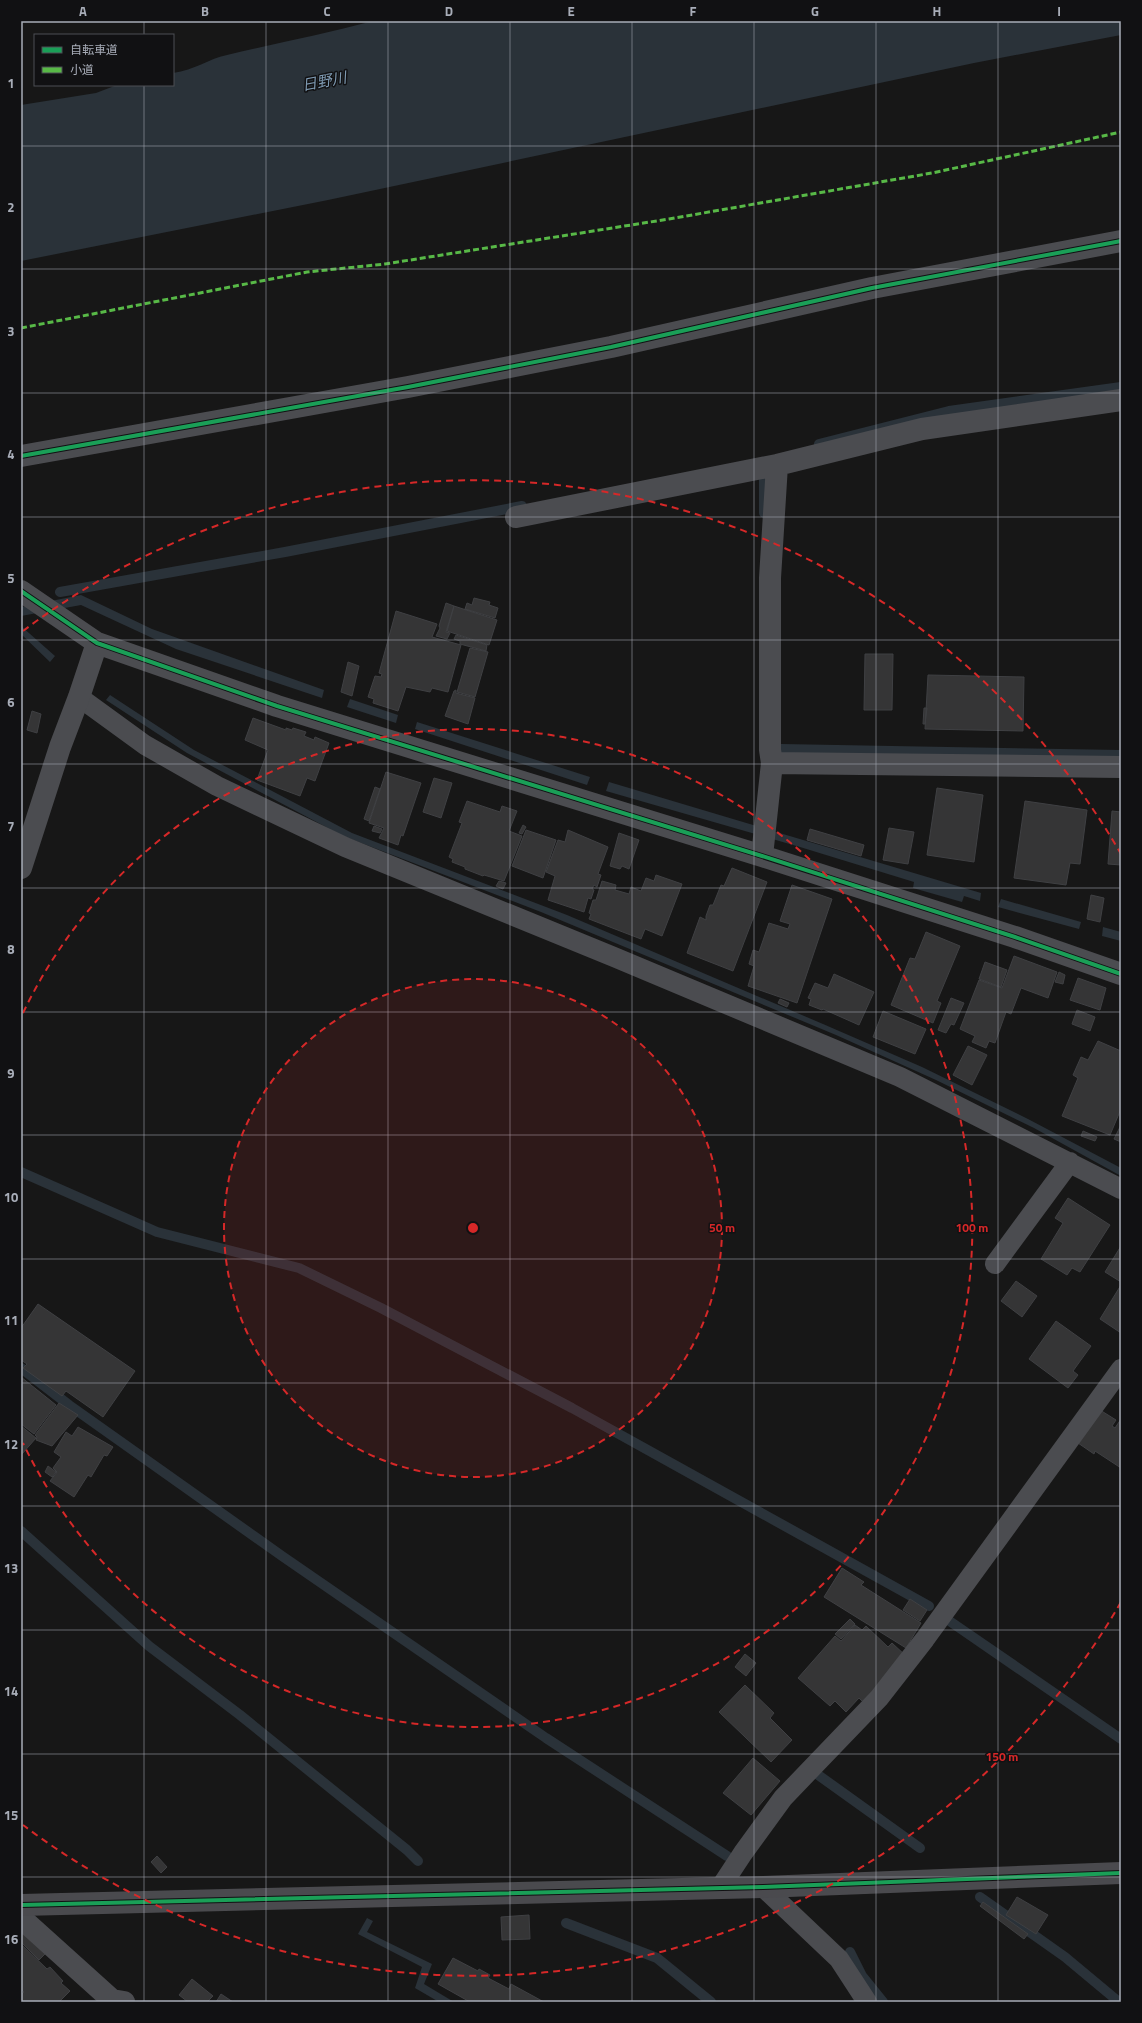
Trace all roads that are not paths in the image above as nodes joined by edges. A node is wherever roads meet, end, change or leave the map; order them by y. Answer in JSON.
{"nodes":[{"id":1,"x":1121,"y":241,"type":"edge"},
{"id":2,"x":1121,"y":400,"type":"edge"},
{"id":3,"x":21,"y":456,"type":"edge"},
{"id":4,"x":777,"y":465,"type":"junction"},
{"id":5,"x":516,"y":517,"type":"dead end"},
{"id":6,"x":27,"y":595,"type":"edge"},
{"id":7,"x":97,"y":643,"type":"junction"},
{"id":8,"x":79,"y":697,"type":"junction"},
{"id":9,"x":772,"y":763,"type":"junction"},
{"id":10,"x":1121,"y":767,"type":"edge"},
{"id":11,"x":764,"y":841,"type":"junction"},
{"id":12,"x":21,"y":868,"type":"edge"},
{"id":13,"x":1121,"y":974,"type":"edge"},
{"id":14,"x":1070,"y":1162,"type":"junction"},
{"id":15,"x":1121,"y":1189,"type":"edge"},
{"id":16,"x":995,"y":1264,"type":"dead end"},
{"id":17,"x":1121,"y":1369,"type":"edge"},
{"id":18,"x":1121,"y":1873,"type":"edge"},
{"id":19,"x":764,"y":1887,"type":"junction"},
{"id":20,"x":720,"y":1888,"type":"junction"},
{"id":21,"x":21,"y":1905,"type":"edge"},
{"id":22,"x":21,"y":1918,"type":"edge"},
{"id":23,"x":124,"y":2002,"type":"edge"},
{"id":24,"x":867,"y":2002,"type":"edge"}],
"edges":[{"from":1,"to":3,"type":"street"},
{"from":2,"to":4,"type":"street"},
{"from":4,"to":5,"type":"street"},
{"from":4,"to":9,"type":"street"},
{"from":6,"to":7,"type":"street"},
{"from":7,"to":8,"type":"street"},
{"from":7,"to":11,"type":"street"},
{"from":8,"to":12,"type":"street"},
{"from":8,"to":14,"type":"lane"},
{"from":9,"to":10,"type":"street"},
{"from":9,"to":11,"type":"street"},
{"from":11,"to":13,"type":"street"},
{"from":14,"to":15,"type":"lane"},
{"from":14,"to":16,"type":"lane"},
{"from":17,"to":20,"type":"lane"},
{"from":18,"to":19,"type":"street"},
{"from":19,"to":20,"type":"street"},
{"from":19,"to":24,"type":"lane"},
{"from":20,"to":21,"type":"street"},
{"from":22,"to":23,"type":"street"}]}
